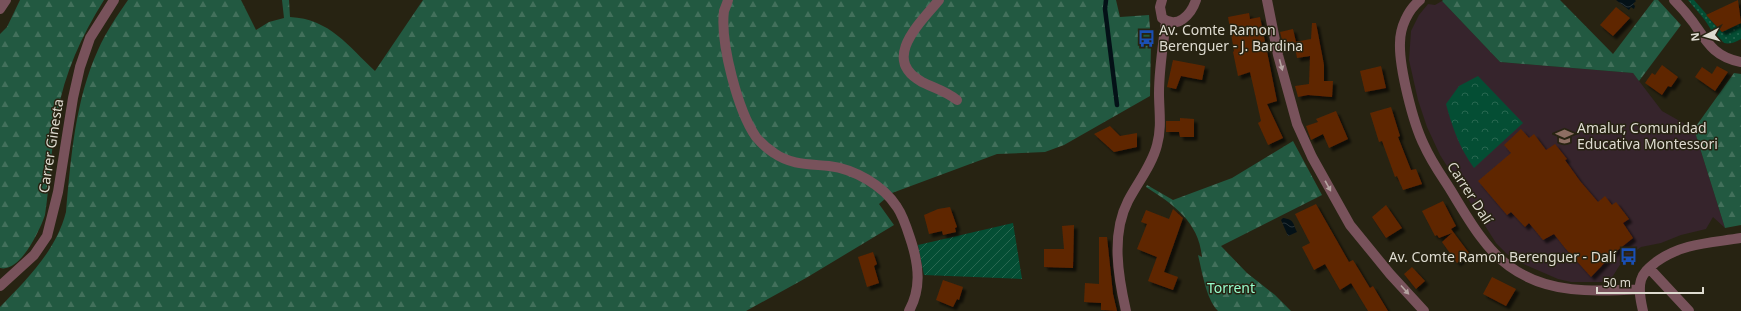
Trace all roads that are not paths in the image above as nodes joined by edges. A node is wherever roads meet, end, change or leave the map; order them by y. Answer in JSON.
{"nodes":[{"id":1,"x":6,"y":0,"type":"edge"},
{"id":2,"x":114,"y":0,"type":"edge"},
{"id":3,"x":728,"y":0,"type":"edge"},
{"id":4,"x":940,"y":0,"type":"edge"},
{"id":5,"x":1162,"y":0,"type":"edge"},
{"id":6,"x":1196,"y":0,"type":"edge"},
{"id":7,"x":1267,"y":0,"type":"edge"},
{"id":8,"x":1420,"y":0,"type":"edge"},
{"id":9,"x":1674,"y":0,"type":"edge"},
{"id":10,"x":0,"y":9,"type":"edge"},
{"id":11,"x":1166,"y":21,"type":"junction"},
{"id":12,"x":1741,"y":62,"type":"edge"},
{"id":13,"x":957,"y":100,"type":"dead end"},
{"id":14,"x":1741,"y":238,"type":"edge"},
{"id":15,"x":1649,"y":268,"type":"junction"},
{"id":16,"x":1,"y":283,"type":"edge"},
{"id":17,"x":1640,"y":289,"type":"junction"},
{"id":18,"x":909,"y":311,"type":"edge"},
{"id":19,"x":1126,"y":311,"type":"edge"},
{"id":20,"x":1424,"y":311,"type":"edge"},
{"id":21,"x":1643,"y":311,"type":"edge"},
{"id":22,"x":1689,"y":311,"type":"edge"}],
"edges":[{"from":1,"to":10,"type":"street"},
{"from":2,"to":16,"type":"street","name":"Carrer Ginesta"},
{"from":3,"to":18,"type":"street"},
{"from":4,"to":13,"type":"street"},
{"from":5,"to":11,"type":"street"},
{"from":6,"to":11,"type":"street"},
{"from":7,"to":20,"type":"street","one_way":true},
{"from":8,"to":17,"type":"street","name":"Carrer Dalí"},
{"from":9,"to":12,"type":"street"},
{"from":11,"to":19,"type":"street"},
{"from":14,"to":15,"type":"street"},
{"from":15,"to":17,"type":"street"},
{"from":15,"to":22,"type":"street"},
{"from":17,"to":21,"type":"street"}]}
